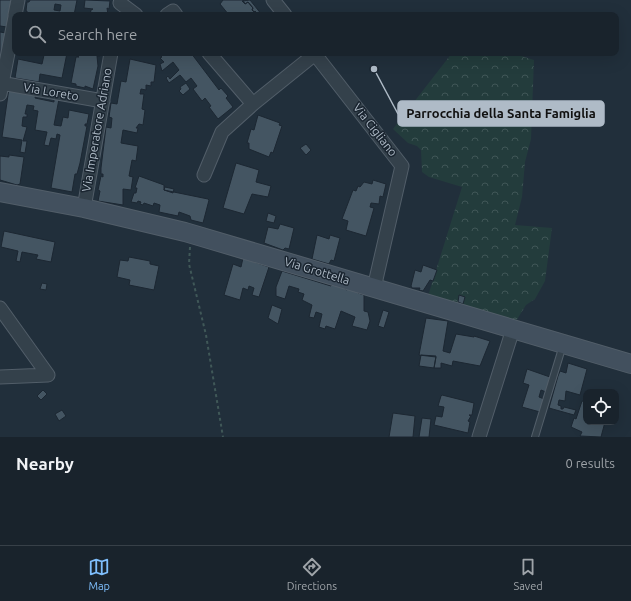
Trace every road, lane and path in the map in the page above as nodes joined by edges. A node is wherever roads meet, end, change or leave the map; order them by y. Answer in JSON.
{"nodes":[{"id":1,"x":18,"y":0,"type":"edge"},
{"id":2,"x":273,"y":0,"type":"edge"},
{"id":3,"x":119,"y":6,"type":"edge"},
{"id":4,"x":16,"y":12,"type":"edge"},
{"id":5,"x":130,"y":12,"type":"edge"},
{"id":6,"x":283,"y":12,"type":"edge"},
{"id":7,"x":12,"y":31,"type":"edge"},
{"id":8,"x":113,"y":56,"type":"edge"},
{"id":9,"x":212,"y":56,"type":"edge"},
{"id":10,"x":313,"y":56,"type":"edge"},
{"id":11,"x":317,"y":56,"type":"edge"},
{"id":12,"x":1,"y":87,"type":"edge"},
{"id":13,"x":103,"y":101,"type":"junction"},
{"id":14,"x":253,"y":104,"type":"junction"},
{"id":15,"x":204,"y":175,"type":"dead end"},
{"id":16,"x":0,"y":192,"type":"edge"},
{"id":17,"x":84,"y":208,"type":"junction"},
{"id":18,"x":196,"y":235,"type":"junction"},
{"id":19,"x":374,"y":288,"type":"junction"},
{"id":20,"x":0,"y":308,"type":"edge"},
{"id":21,"x":513,"y":329,"type":"junction"},
{"id":22,"x":563,"y":344,"type":"junction"},
{"id":23,"x":631,"y":364,"type":"edge"},
{"id":24,"x":0,"y":376,"type":"edge"},
{"id":25,"x":223,"y":437,"type":"edge"},
{"id":26,"x":479,"y":437,"type":"edge"},
{"id":27,"x":535,"y":437,"type":"edge"}],
"edges":[{"from":1,"to":4,"type":"street"},
{"from":2,"to":6,"type":"street"},
{"from":3,"to":5,"type":"street"},
{"from":7,"to":12,"type":"street"},
{"from":8,"to":13,"type":"street","name":"Via Imperatore Adriano"},
{"from":9,"to":14,"type":"street"},
{"from":10,"to":14,"type":"street"},
{"from":11,"to":19,"type":"street","name":"Via Cigliano"},
{"from":12,"to":13,"type":"street","name":"Via Loreto"},
{"from":13,"to":17,"type":"street","name":"Via Imperatore Adriano"},
{"from":14,"to":15,"type":"street"},
{"from":16,"to":17,"type":"street","name":"Via Grottella"},
{"from":17,"to":18,"type":"street","name":"Via Grottella"},
{"from":18,"to":19,"type":"street","name":"Via Grottella"},
{"from":18,"to":25,"type":"path"},
{"from":19,"to":21,"type":"street","name":"Via Grottella"},
{"from":20,"to":24,"type":"street"},
{"from":21,"to":22,"type":"street","name":"Via Grottella"},
{"from":21,"to":26,"type":"street"},
{"from":22,"to":23,"type":"street","name":"Via Grottella"},
{"from":22,"to":27,"type":"lane"}]}
